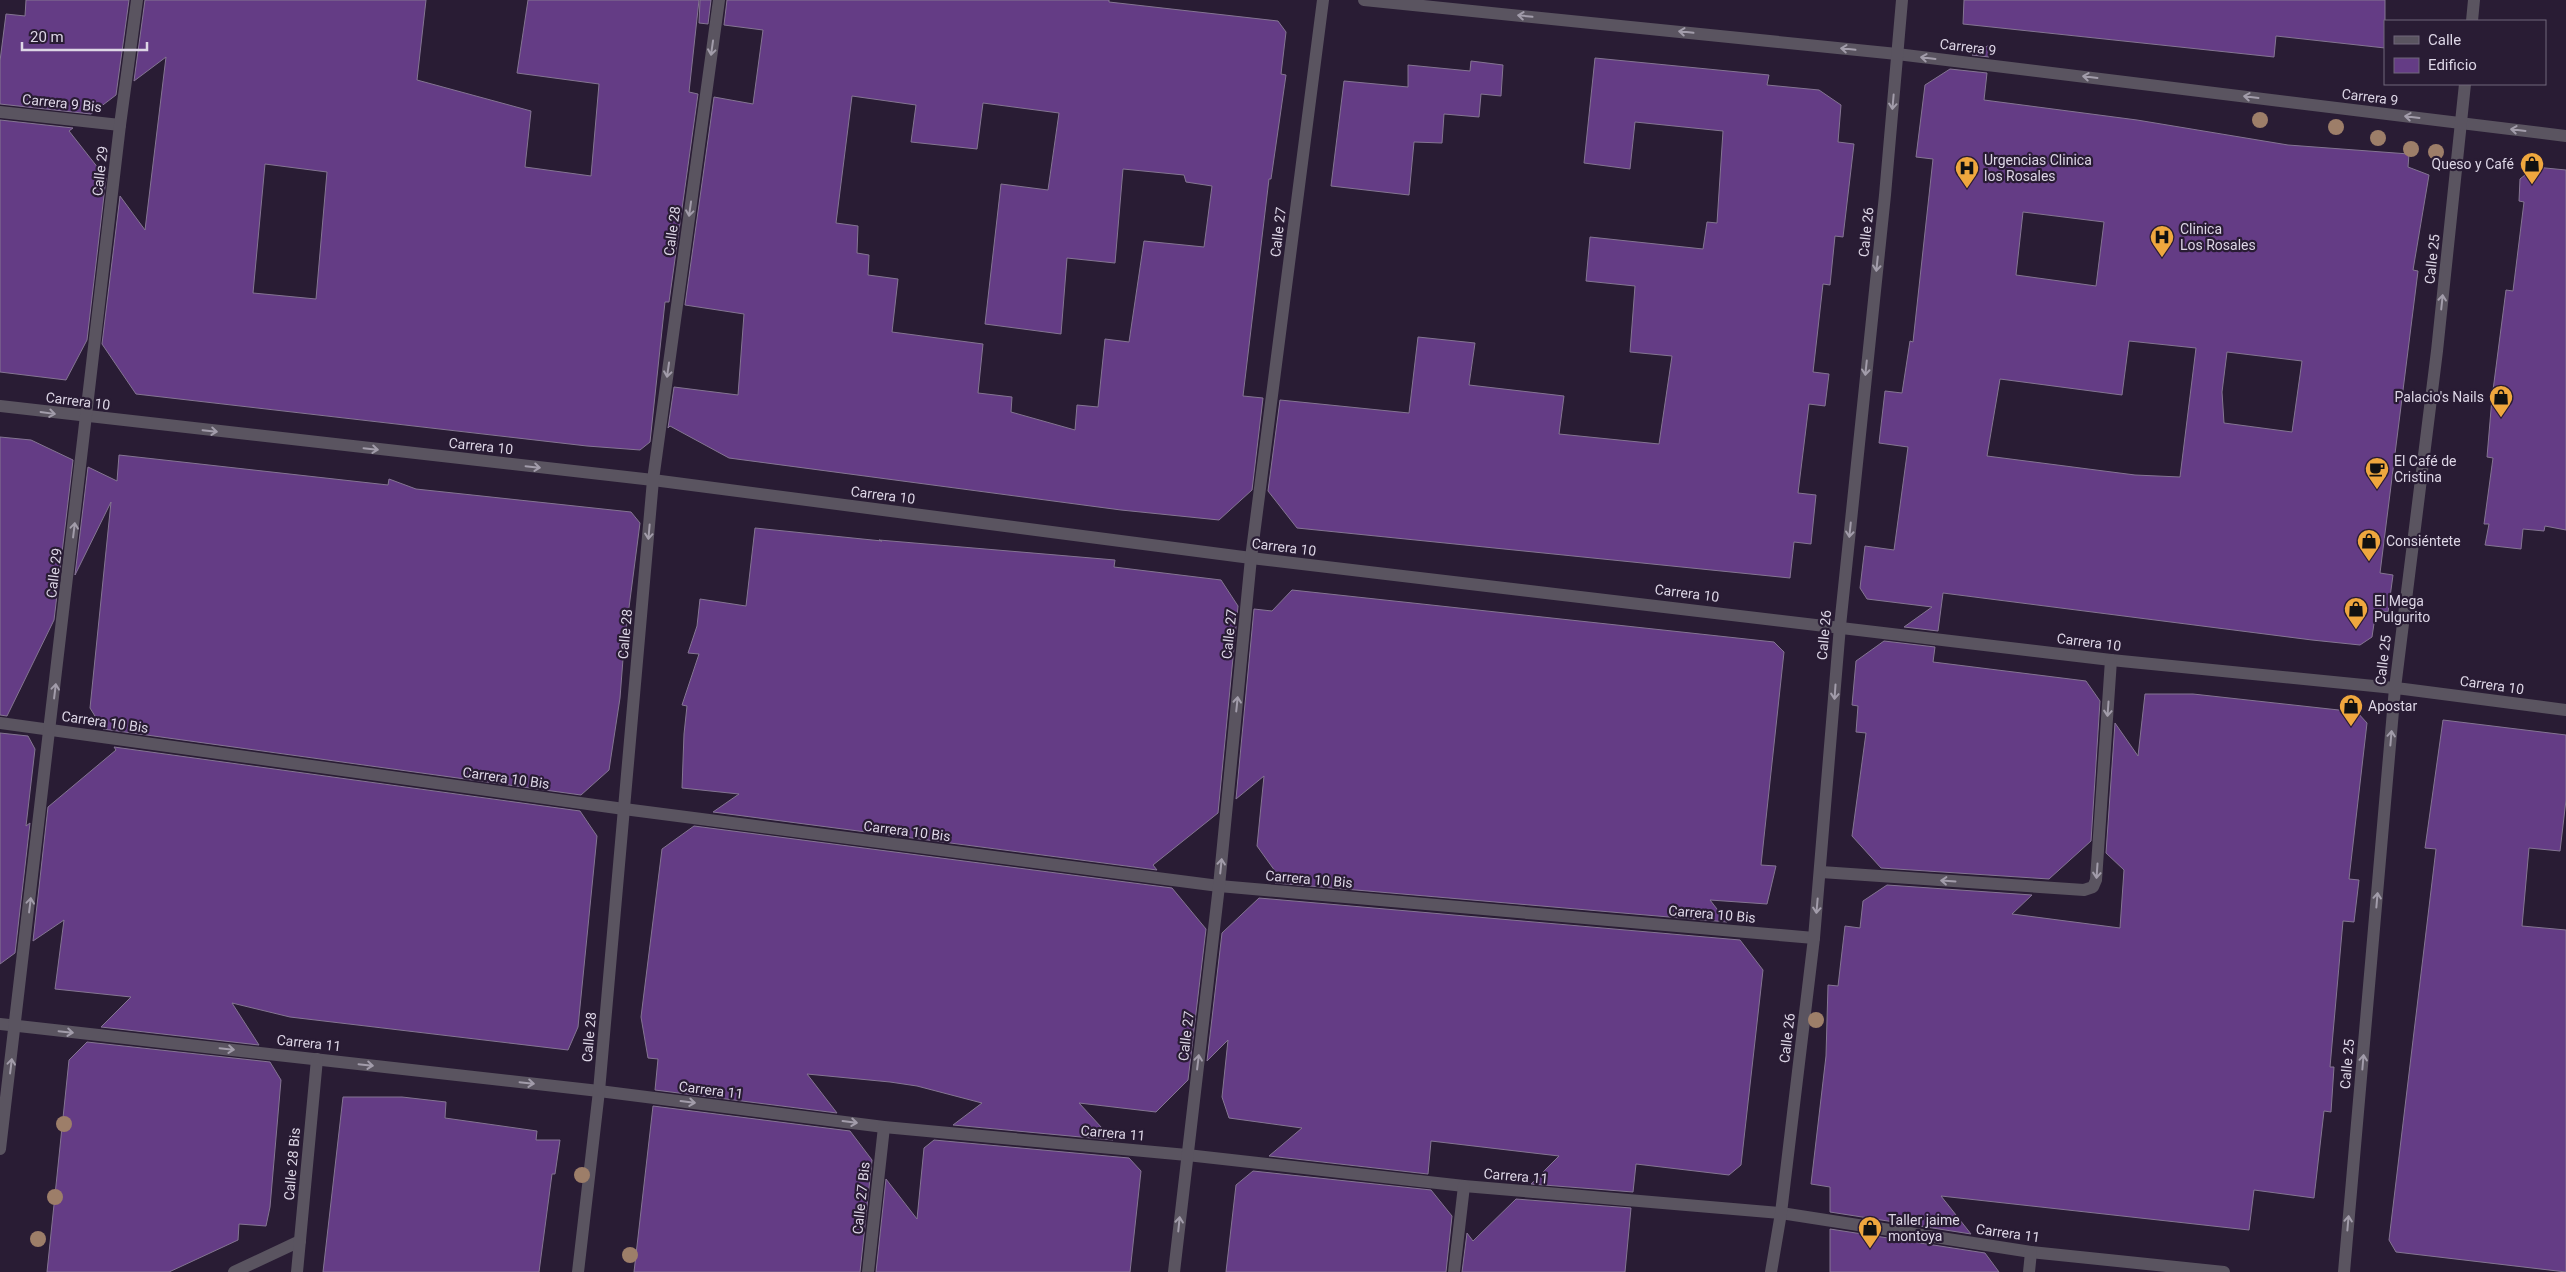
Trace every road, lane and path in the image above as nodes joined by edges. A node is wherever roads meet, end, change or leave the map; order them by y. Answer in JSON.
{"nodes":[{"id":1,"x":137,"y":0,"type":"edge"},
{"id":2,"x":719,"y":0,"type":"edge"},
{"id":3,"x":1323,"y":0,"type":"edge"},
{"id":4,"x":1364,"y":0,"type":"edge"},
{"id":5,"x":1902,"y":0,"type":"edge"},
{"id":6,"x":2474,"y":0,"type":"edge"},
{"id":7,"x":2472,"y":20,"type":"edge"},
{"id":8,"x":1896,"y":54,"type":"junction"},
{"id":9,"x":2465,"y":85,"type":"edge"},
{"id":10,"x":0,"y":112,"type":"edge"},
{"id":11,"x":2460,"y":123,"type":"junction"},
{"id":12,"x":120,"y":124,"type":"junction"},
{"id":13,"x":2566,"y":136,"type":"edge"},
{"id":14,"x":0,"y":406,"type":"edge"},
{"id":15,"x":86,"y":418,"type":"junction"},
{"id":16,"x":653,"y":480,"type":"junction"},
{"id":17,"x":1251,"y":558,"type":"junction"},
{"id":18,"x":1840,"y":626,"type":"junction"},
{"id":19,"x":2111,"y":660,"type":"junction"},
{"id":20,"x":2395,"y":688,"type":"junction"},
{"id":21,"x":2566,"y":710,"type":"edge"},
{"id":22,"x":0,"y":723,"type":"edge"},
{"id":23,"x":51,"y":730,"type":"junction"},
{"id":24,"x":624,"y":809,"type":"junction"},
{"id":25,"x":1821,"y":872,"type":"junction"},
{"id":26,"x":1219,"y":886,"type":"junction"},
{"id":27,"x":1814,"y":938,"type":"junction"},
{"id":28,"x":0,"y":1024,"type":"edge"},
{"id":29,"x":16,"y":1026,"type":"junction"},
{"id":30,"x":317,"y":1059,"type":"junction"},
{"id":31,"x":599,"y":1091,"type":"junction"},
{"id":32,"x":884,"y":1126,"type":"junction"},
{"id":33,"x":0,"y":1149,"type":"edge"},
{"id":34,"x":1187,"y":1155,"type":"junction"},
{"id":35,"x":1464,"y":1186,"type":"junction"},
{"id":36,"x":1780,"y":1213,"type":"junction"},
{"id":37,"x":300,"y":1242,"type":"junction"},
{"id":38,"x":2031,"y":1252,"type":"junction"},
{"id":39,"x":234,"y":1272,"type":"edge"},
{"id":40,"x":297,"y":1272,"type":"edge"},
{"id":41,"x":578,"y":1272,"type":"edge"},
{"id":42,"x":868,"y":1272,"type":"edge"},
{"id":43,"x":1174,"y":1272,"type":"edge"},
{"id":44,"x":1454,"y":1272,"type":"edge"},
{"id":45,"x":1771,"y":1272,"type":"edge"},
{"id":46,"x":2029,"y":1272,"type":"edge"},
{"id":47,"x":2224,"y":1272,"type":"edge"},
{"id":48,"x":2344,"y":1272,"type":"edge"}],
"edges":[{"from":1,"to":12,"type":"street","name":"Calle 29"},
{"from":2,"to":16,"type":"street","name":"Calle 28","one_way":true},
{"from":3,"to":17,"type":"street","name":"Calle 27"},
{"from":8,"to":4,"type":"street","name":"Carrera 9","one_way":true},
{"from":5,"to":8,"type":"street","name":"Calle 26"},
{"from":6,"to":7,"type":"street"},
{"from":11,"to":8,"type":"street","name":"Carrera 9","one_way":true},
{"from":8,"to":18,"type":"street","name":"Calle 26","one_way":true},
{"from":9,"to":11,"type":"street","name":"Calle 25"},
{"from":10,"to":12,"type":"street","name":"Carrera 9 Bis"},
{"from":13,"to":11,"type":"street","name":"Carrera 9","one_way":true},
{"from":20,"to":11,"type":"street","name":"Calle 25","one_way":true},
{"from":12,"to":15,"type":"street","name":"Calle 29"},
{"from":14,"to":15,"type":"street","name":"Carrera 10","one_way":true},
{"from":15,"to":16,"type":"street","name":"Carrera 10","one_way":true},
{"from":23,"to":15,"type":"street","name":"Calle 29","one_way":true},
{"from":16,"to":17,"type":"street","name":"Carrera 10"},
{"from":16,"to":24,"type":"street","name":"Calle 28","one_way":true},
{"from":17,"to":18,"type":"street","name":"Carrera 10"},
{"from":26,"to":17,"type":"street","name":"Calle 27","one_way":true},
{"from":18,"to":19,"type":"street","name":"Carrera 10"},
{"from":18,"to":25,"type":"street","name":"Calle 26","one_way":true},
{"from":19,"to":20,"type":"street","name":"Carrera 10"},
{"from":19,"to":25,"type":"street","one_way":true},
{"from":20,"to":21,"type":"street","name":"Carrera 10"},
{"from":48,"to":20,"type":"street","name":"Calle 25","one_way":true},
{"from":22,"to":23,"type":"street","name":"Carrera 10 Bis"},
{"from":23,"to":24,"type":"street","name":"Carrera 10 Bis"},
{"from":29,"to":23,"type":"street","name":"Calle 29","one_way":true},
{"from":24,"to":26,"type":"street","name":"Carrera 10 Bis"},
{"from":24,"to":31,"type":"street","name":"Calle 28"},
{"from":25,"to":27,"type":"street","name":"Calle 26","one_way":true},
{"from":26,"to":27,"type":"street","name":"Carrera 10 Bis"},
{"from":34,"to":26,"type":"street","name":"Calle 27","one_way":true},
{"from":27,"to":36,"type":"street","name":"Calle 26"},
{"from":28,"to":29,"type":"street","name":"Carrera 11"},
{"from":29,"to":30,"type":"street","name":"Carrera 11","one_way":true},
{"from":33,"to":29,"type":"street","name":"Calle 29","one_way":true},
{"from":30,"to":31,"type":"street","name":"Carrera 11","one_way":true},
{"from":30,"to":37,"type":"street","name":"Calle 28 Bis"},
{"from":31,"to":32,"type":"street","name":"Carrera 11","one_way":true},
{"from":31,"to":41,"type":"street","name":"Calle 28"},
{"from":32,"to":34,"type":"street","name":"Carrera 11"},
{"from":32,"to":42,"type":"street","name":"Calle 27 Bis"},
{"from":34,"to":35,"type":"street","name":"Carrera 11"},
{"from":43,"to":34,"type":"street","name":"Calle 27","one_way":true},
{"from":35,"to":36,"type":"street","name":"Carrera 11"},
{"from":35,"to":44,"type":"street"},
{"from":36,"to":38,"type":"street","name":"Carrera 11"},
{"from":36,"to":45,"type":"street","name":"Calle 26"},
{"from":37,"to":39,"type":"street"},
{"from":37,"to":40,"type":"street","name":"Calle 28 Bis"},
{"from":38,"to":46,"type":"street"},
{"from":38,"to":47,"type":"street","name":"Carrera 11"}]}
